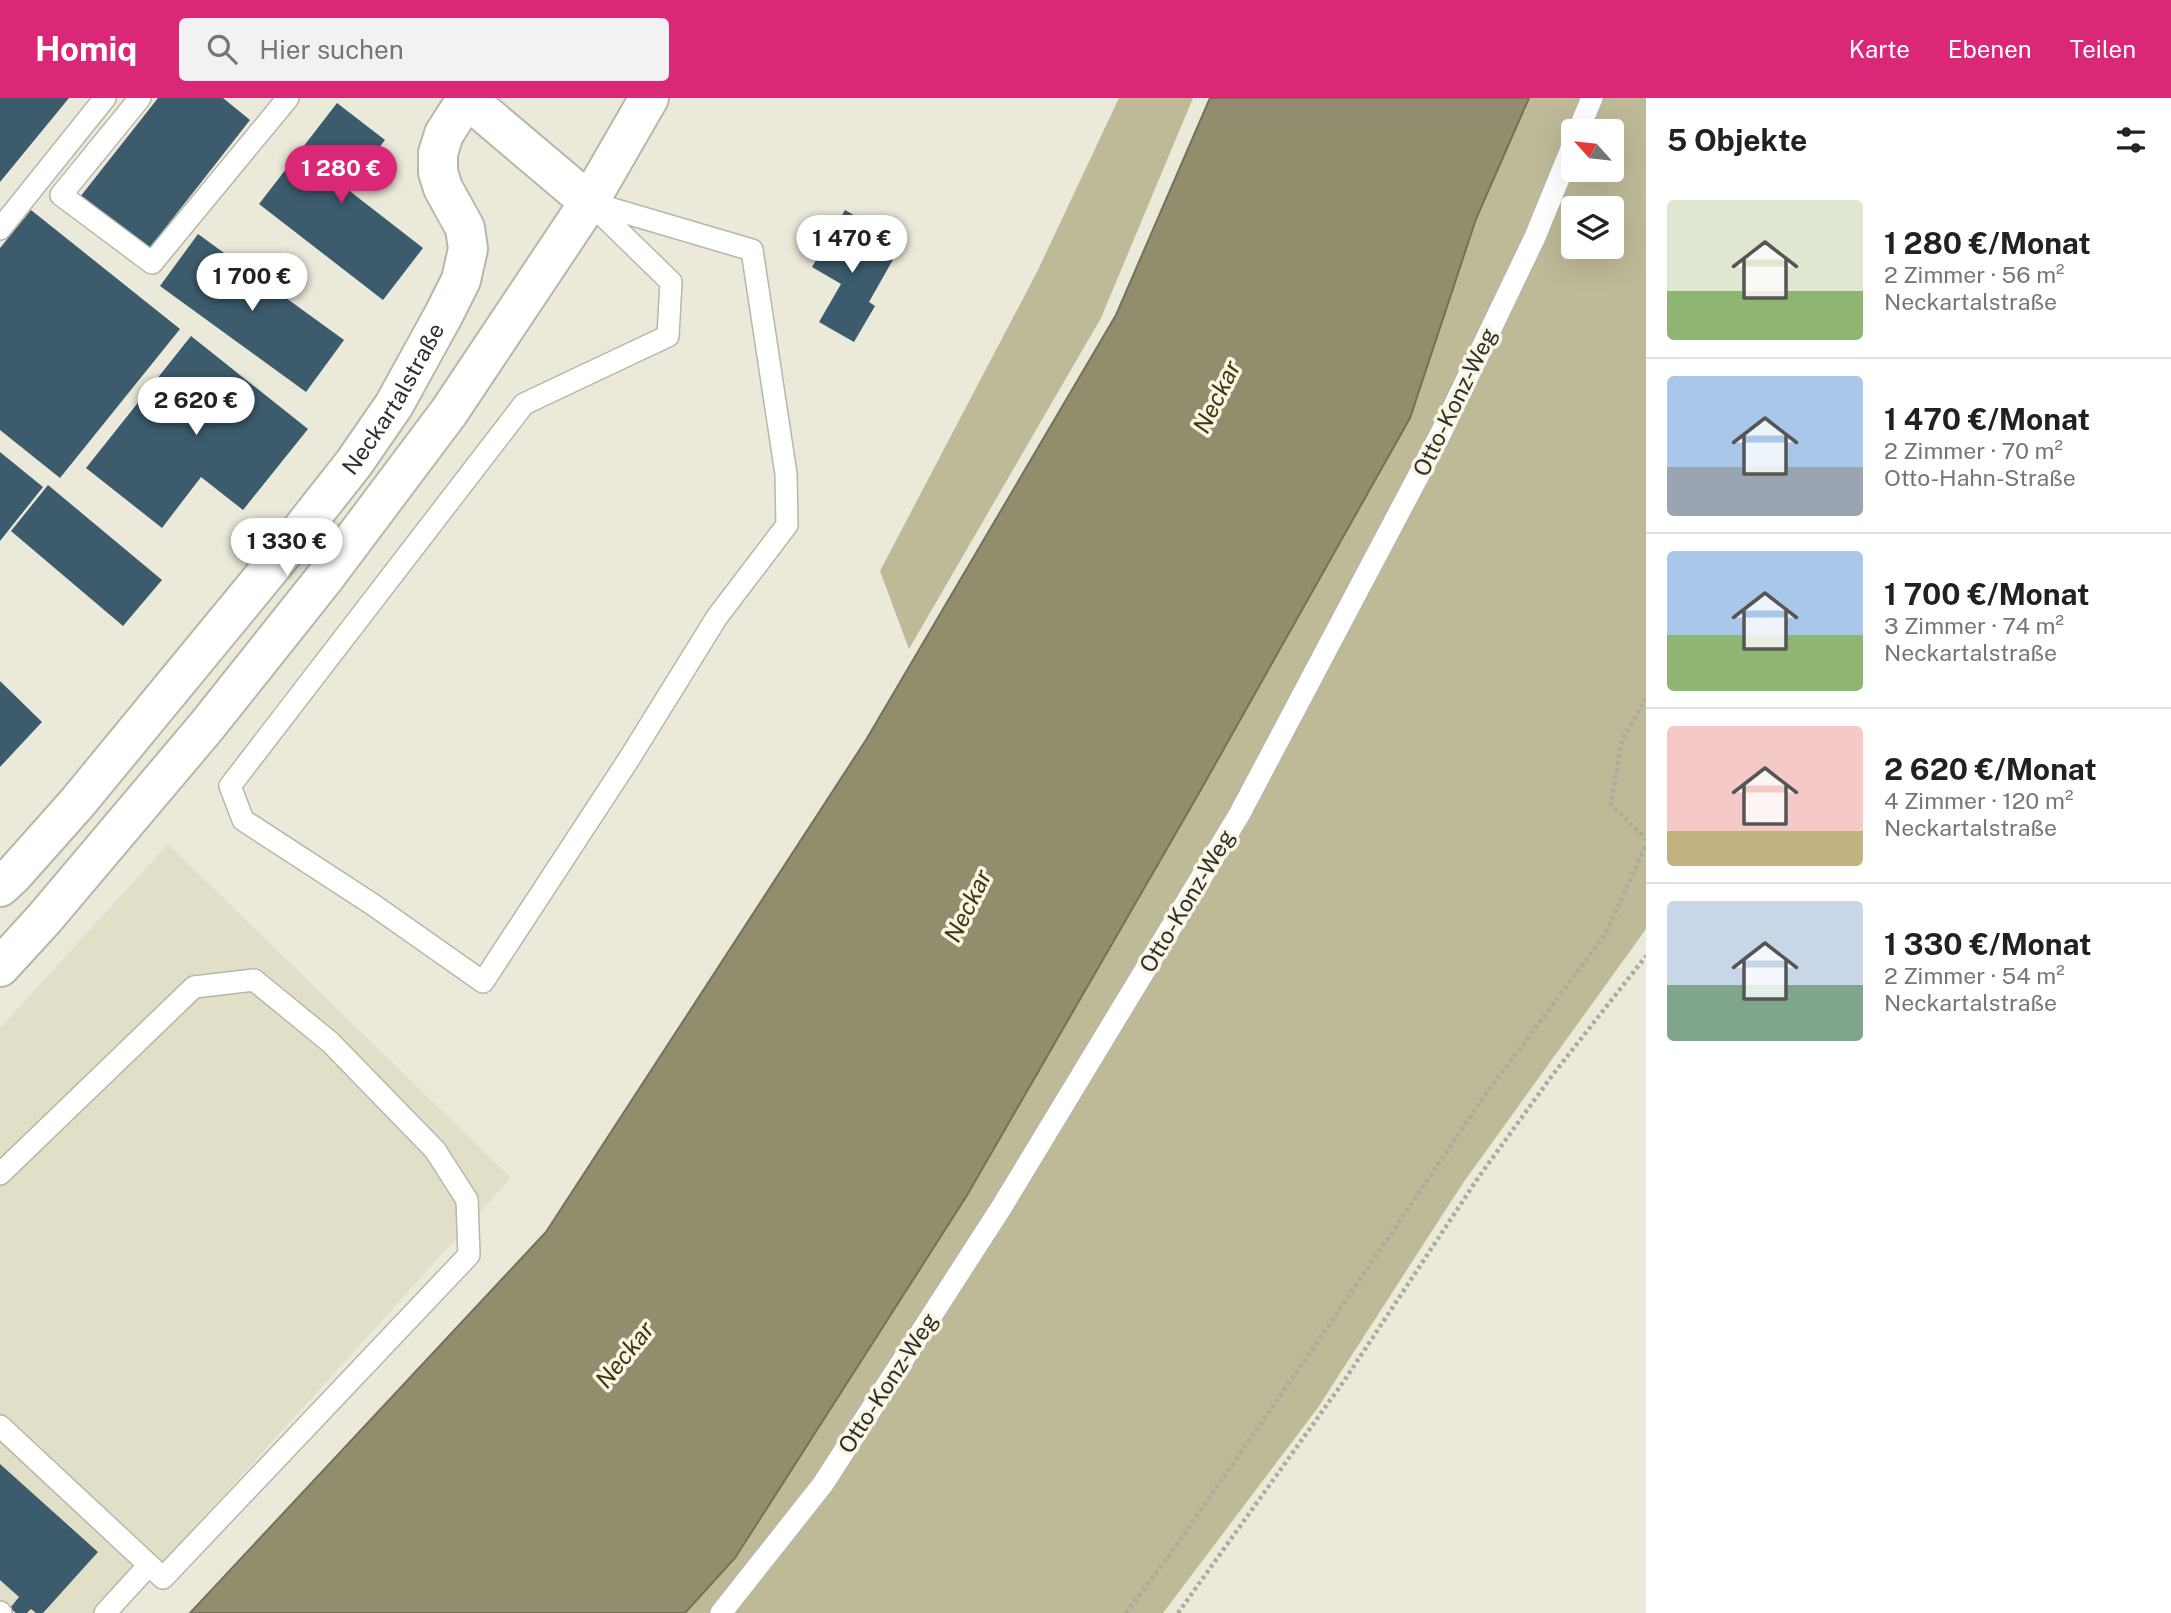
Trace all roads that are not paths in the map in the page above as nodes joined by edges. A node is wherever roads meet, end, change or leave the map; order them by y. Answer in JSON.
{"nodes":[{"id":1,"x":105,"y":98,"type":"edge"},
{"id":2,"x":141,"y":98,"type":"edge"},
{"id":3,"x":288,"y":98,"type":"edge"},
{"id":4,"x":467,"y":98,"type":"edge"},
{"id":5,"x":649,"y":98,"type":"edge"},
{"id":6,"x":1592,"y":98,"type":"edge"},
{"id":7,"x":1583,"y":119,"type":"edge"},
{"id":8,"x":1561,"y":173,"type":"edge"},
{"id":9,"x":589,"y":202,"type":"junction"},
{"id":10,"x":0,"y":229,"type":"edge"},
{"id":11,"x":0,"y":887,"type":"edge"},
{"id":12,"x":0,"y":967,"type":"edge"},
{"id":13,"x":0,"y":1174,"type":"edge"},
{"id":14,"x":0,"y":1426,"type":"edge"},
{"id":15,"x":149,"y":1565,"type":"junction"},
{"id":16,"x":104,"y":1613,"type":"edge"},
{"id":17,"x":721,"y":1613,"type":"edge"}],
"edges":[{"from":1,"to":10,"type":"lane"},
{"from":2,"to":3,"type":"lane"},
{"from":4,"to":9,"type":"street"},
{"from":4,"to":11,"type":"street","name":"Neckartalstraße"},
{"from":5,"to":9,"type":"street"},
{"from":6,"to":7,"type":"lane"},
{"from":8,"to":17,"type":"lane","name":"Otto-Konz-Weg"},
{"from":9,"to":9,"type":"lane"},
{"from":9,"to":12,"type":"street"},
{"from":13,"to":15,"type":"lane"},
{"from":14,"to":15,"type":"lane"},
{"from":15,"to":16,"type":"lane"}]}
